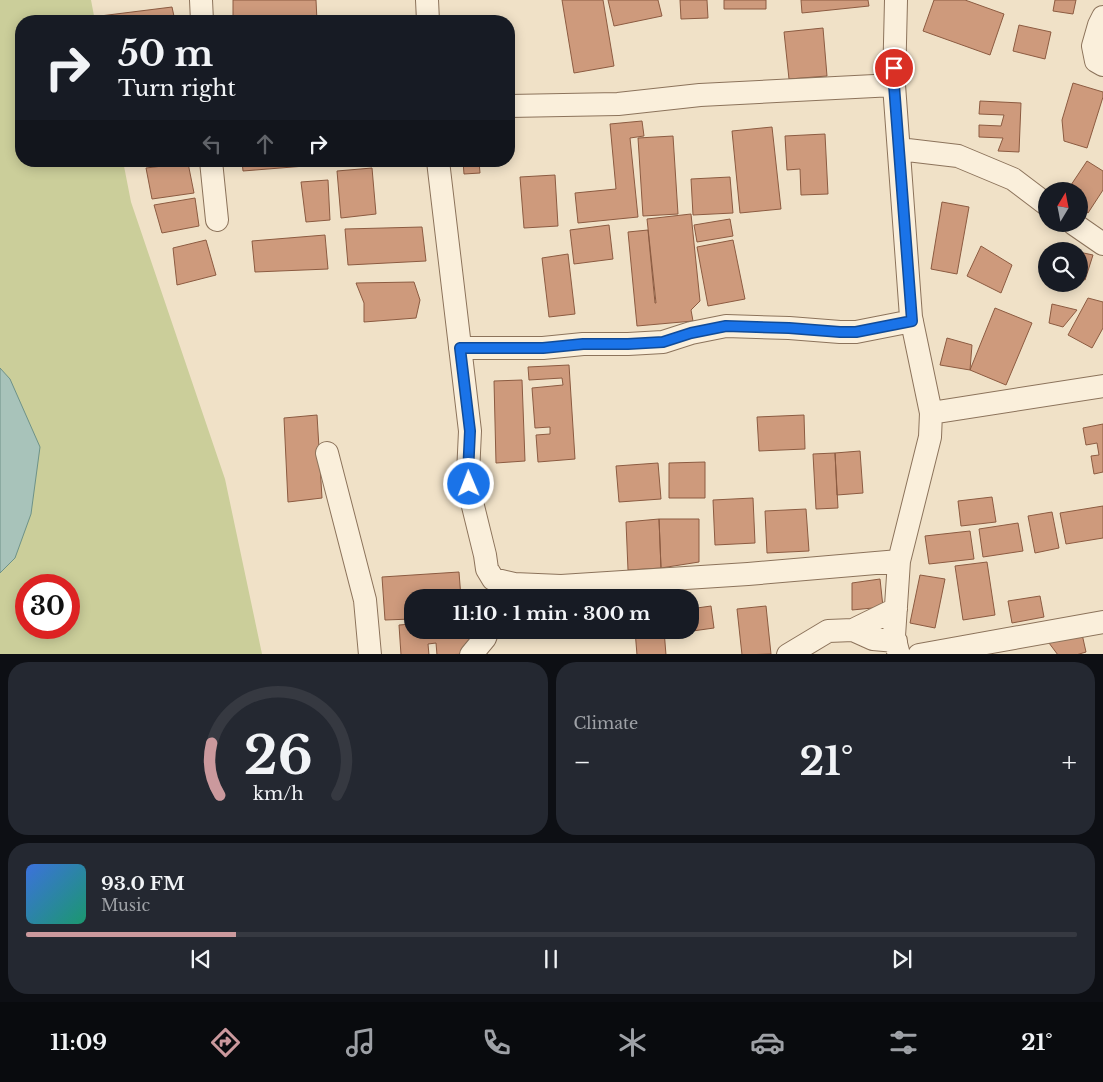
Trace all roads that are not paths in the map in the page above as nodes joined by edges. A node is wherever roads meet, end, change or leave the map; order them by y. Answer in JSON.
{"nodes":[{"id":1,"x":201,"y":0,"type":"edge"},
{"id":2,"x":426,"y":0,"type":"edge"},
{"id":3,"x":896,"y":0,"type":"edge"},
{"id":4,"x":202,"y":15,"type":"edge"},
{"id":5,"x":427,"y":15,"type":"edge"},
{"id":6,"x":1103,"y":17,"type":"edge"},
{"id":7,"x":1103,"y":65,"type":"edge"},
{"id":8,"x":894,"y":85,"type":"junction"},
{"id":9,"x":515,"y":106,"type":"edge"},
{"id":10,"x":899,"y":149,"type":"junction"},
{"id":11,"x":212,"y":167,"type":"edge"},
{"id":12,"x":439,"y":167,"type":"edge"},
{"id":13,"x":1038,"y":198,"type":"edge"},
{"id":14,"x":216,"y":220,"type":"dead end"},
{"id":15,"x":1086,"y":232,"type":"edge"},
{"id":16,"x":1103,"y":244,"type":"edge"},
{"id":17,"x":912,"y":321,"type":"junction"},
{"id":18,"x":460,"y":348,"type":"junction"},
{"id":19,"x":1103,"y":386,"type":"edge"},
{"id":20,"x":931,"y":413,"type":"junction"},
{"id":21,"x":328,"y":453,"type":"dead end"},
{"id":22,"x":899,"y":561,"type":"junction"},
{"id":23,"x":492,"y":588,"type":"edge"},
{"id":24,"x":896,"y":609,"type":"junction"},
{"id":25,"x":1103,"y":622,"type":"edge"},
{"id":26,"x":853,"y":630,"type":"junction"},
{"id":27,"x":484,"y":639,"type":"edge"},
{"id":28,"x":898,"y":648,"type":"edge"},
{"id":29,"x":370,"y":654,"type":"edge"},
{"id":30,"x":471,"y":654,"type":"edge"},
{"id":31,"x":788,"y":654,"type":"edge"},
{"id":32,"x":919,"y":654,"type":"edge"}],
"edges":[{"from":1,"to":4,"type":"street"},
{"from":2,"to":5,"type":"street"},
{"from":3,"to":8,"type":"street"},
{"from":6,"to":7,"type":"street"},
{"from":8,"to":9,"type":"street"},
{"from":8,"to":10,"type":"street"},
{"from":10,"to":13,"type":"street"},
{"from":10,"to":17,"type":"street"},
{"from":11,"to":14,"type":"street"},
{"from":12,"to":18,"type":"street"},
{"from":15,"to":16,"type":"street"},
{"from":17,"to":18,"type":"street"},
{"from":17,"to":20,"type":"street"},
{"from":18,"to":23,"type":"street"},
{"from":19,"to":20,"type":"street"},
{"from":20,"to":22,"type":"street"},
{"from":21,"to":29,"type":"street"},
{"from":22,"to":23,"type":"street"},
{"from":22,"to":24,"type":"street"},
{"from":24,"to":26,"type":"street"},
{"from":24,"to":28,"type":"street"},
{"from":25,"to":32,"type":"street"},
{"from":26,"to":28,"type":"street"},
{"from":26,"to":31,"type":"street"},
{"from":27,"to":30,"type":"street"}]}
